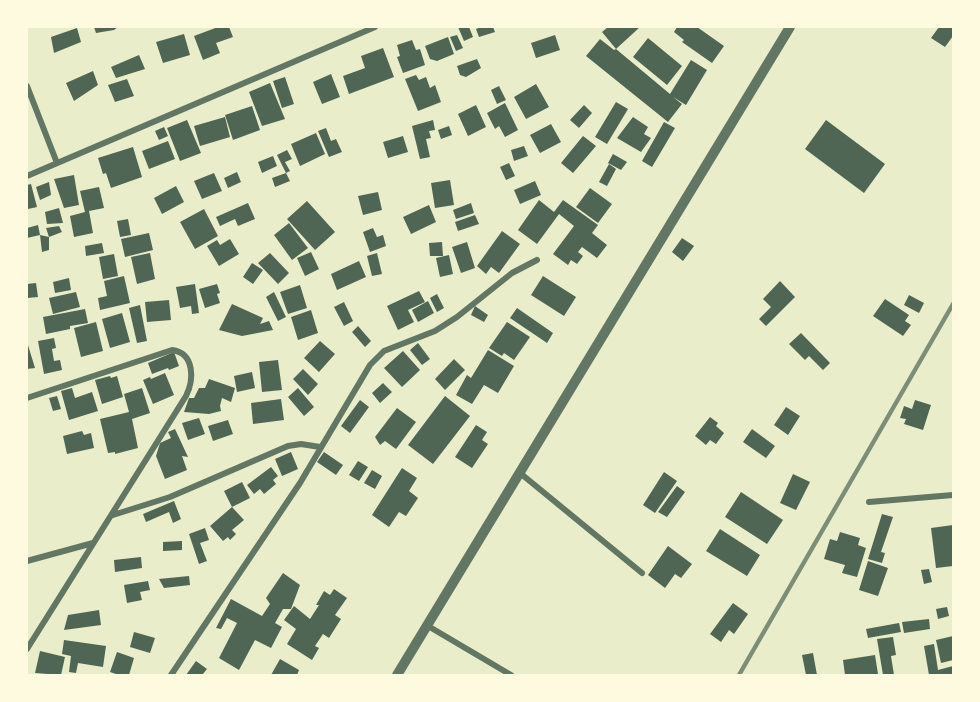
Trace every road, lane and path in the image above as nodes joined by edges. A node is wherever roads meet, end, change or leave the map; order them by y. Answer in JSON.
{"nodes":[{"id":1,"x":375,"y":27,"type":"edge"},
{"id":2,"x":790,"y":27,"type":"edge"},
{"id":3,"x":27,"y":86,"type":"edge"},
{"id":4,"x":57,"y":163,"type":"junction"},
{"id":5,"x":27,"y":176,"type":"edge"},
{"id":6,"x":537,"y":260,"type":"dead end"},
{"id":7,"x":27,"y":398,"type":"edge"},
{"id":8,"x":320,"y":447,"type":"junction"},
{"id":9,"x":520,"y":473,"type":"junction"},
{"id":10,"x":953,"y":495,"type":"edge"},
{"id":11,"x":869,"y":502,"type":"dead end"},
{"id":12,"x":113,"y":515,"type":"junction"},
{"id":13,"x":93,"y":543,"type":"junction"},
{"id":14,"x":27,"y":561,"type":"edge"},
{"id":15,"x":642,"y":573,"type":"dead end"},
{"id":16,"x":428,"y":626,"type":"junction"},
{"id":17,"x":27,"y":649,"type":"edge"},
{"id":18,"x":171,"y":675,"type":"edge"},
{"id":19,"x":397,"y":675,"type":"edge"},
{"id":20,"x":511,"y":675,"type":"edge"}],
"edges":[{"from":1,"to":4,"type":"street"},
{"from":2,"to":9,"type":"street"},
{"from":3,"to":4,"type":"street"},
{"from":4,"to":5,"type":"street"},
{"from":6,"to":8,"type":"street"},
{"from":7,"to":12,"type":"street"},
{"from":8,"to":12,"type":"street"},
{"from":8,"to":18,"type":"street"},
{"from":9,"to":15,"type":"street"},
{"from":9,"to":16,"type":"street"},
{"from":10,"to":11,"type":"street"},
{"from":12,"to":13,"type":"street"},
{"from":13,"to":14,"type":"street"},
{"from":13,"to":17,"type":"street"},
{"from":16,"to":19,"type":"street"},
{"from":16,"to":20,"type":"street"}]}
